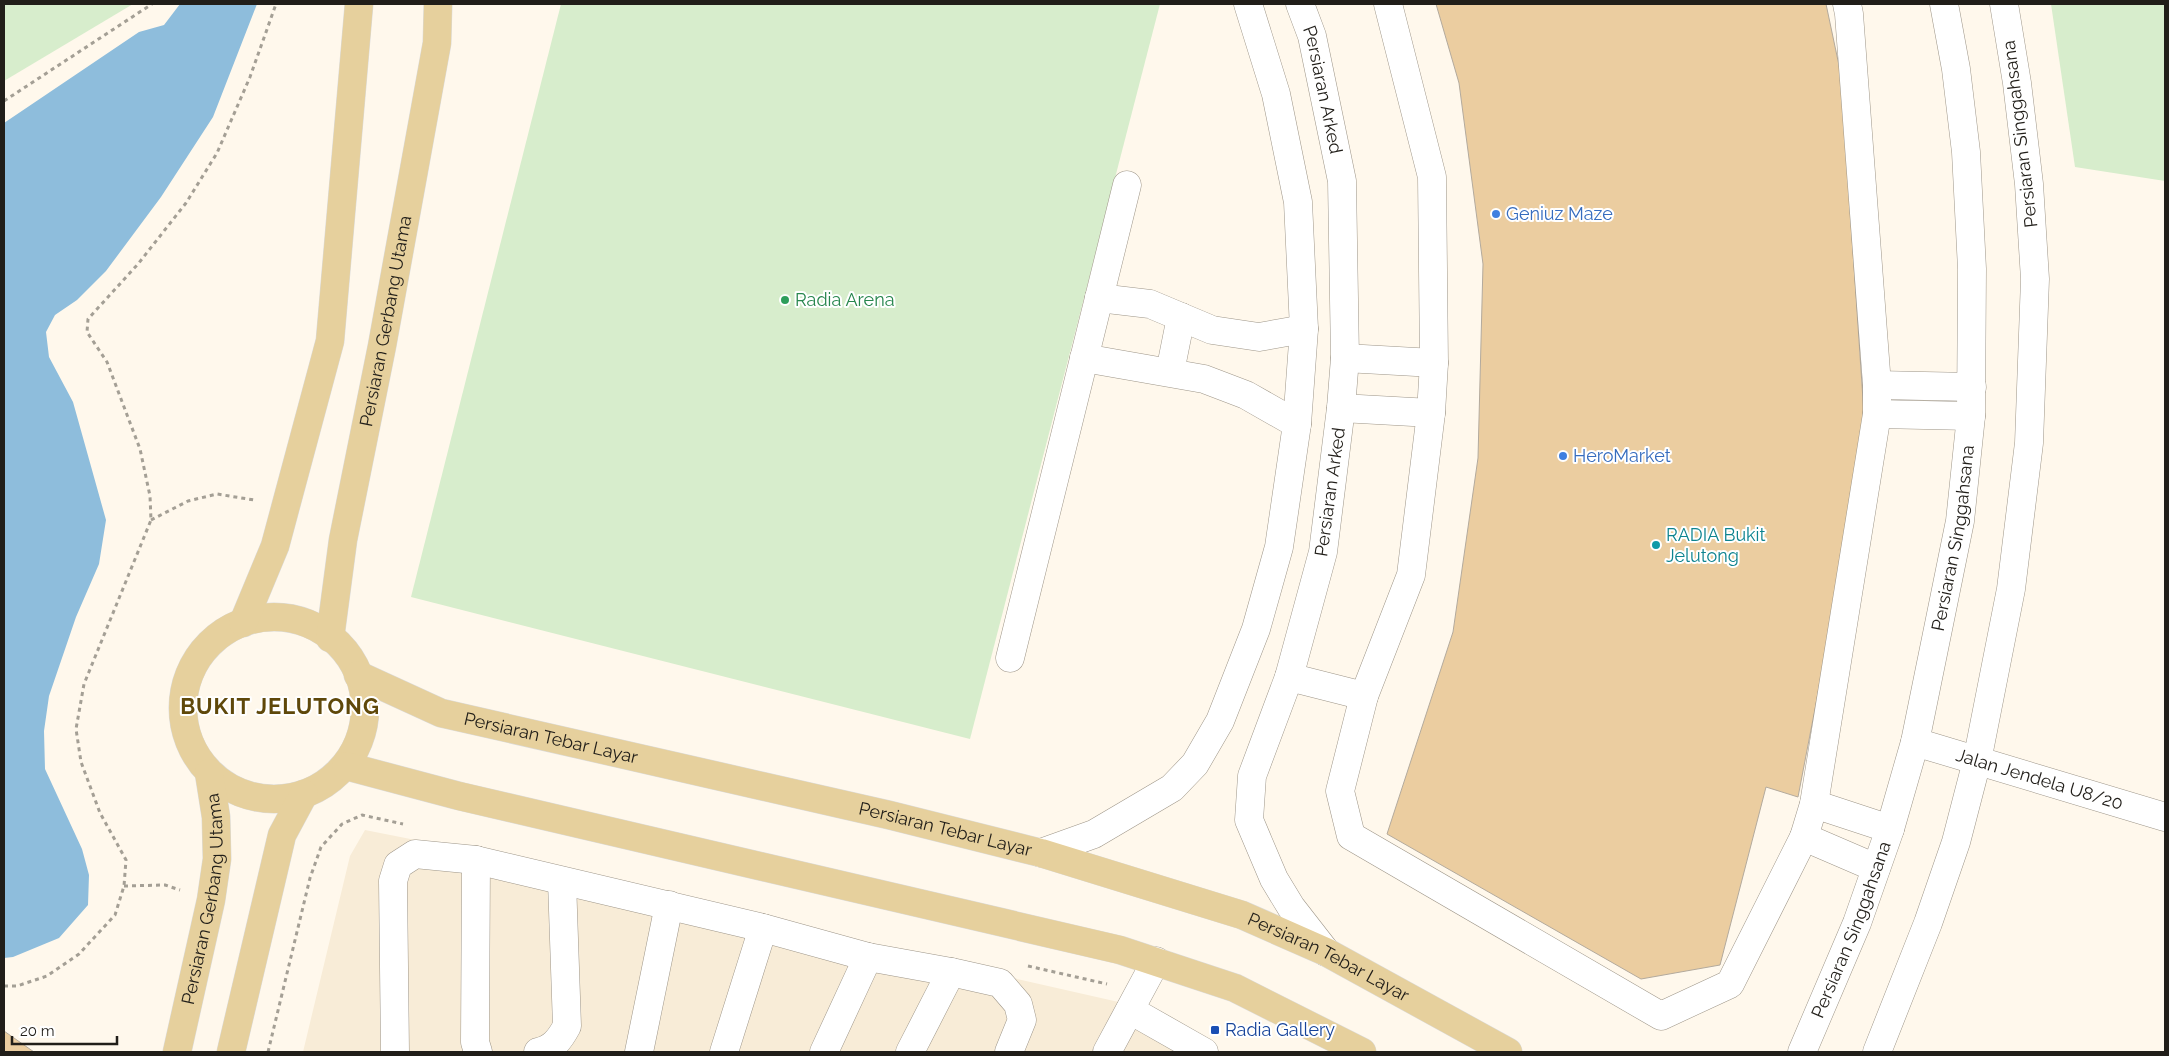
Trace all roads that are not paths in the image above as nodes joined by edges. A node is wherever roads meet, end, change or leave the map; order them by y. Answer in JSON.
{"nodes":[{"id":1,"x":359,"y":4,"type":"edge"},
{"id":2,"x":438,"y":4,"type":"edge"},
{"id":3,"x":1248,"y":4,"type":"edge"},
{"id":4,"x":1300,"y":4,"type":"edge"},
{"id":5,"x":1388,"y":4,"type":"edge"},
{"id":6,"x":1847,"y":4,"type":"edge"},
{"id":7,"x":1944,"y":4,"type":"edge"},
{"id":8,"x":2004,"y":4,"type":"edge"},
{"id":9,"x":1127,"y":186,"type":"dead end"},
{"id":10,"x":1099,"y":298,"type":"junction"},
{"id":11,"x":1181,"y":317,"type":"junction"},
{"id":12,"x":1304,"y":329,"type":"junction"},
{"id":13,"x":1084,"y":358,"type":"junction"},
{"id":14,"x":1345,"y":358,"type":"junction"},
{"id":15,"x":1434,"y":363,"type":"junction"},
{"id":16,"x":1170,"y":372,"type":"junction"},
{"id":17,"x":1877,"y":385,"type":"junction"},
{"id":18,"x":1972,"y":387,"type":"junction"},
{"id":19,"x":1341,"y":408,"type":"junction"},
{"id":20,"x":1431,"y":413,"type":"junction"},
{"id":21,"x":1877,"y":414,"type":"junction"},
{"id":22,"x":1971,"y":416,"type":"junction"},
{"id":23,"x":1297,"y":424,"type":"junction"},
{"id":24,"x":243,"y":623,"type":"junction"},
{"id":25,"x":330,"y":638,"type":"junction"},
{"id":26,"x":1010,"y":658,"type":"dead end"},
{"id":27,"x":358,"y":675,"type":"junction"},
{"id":28,"x":1289,"y":677,"type":"junction"},
{"id":29,"x":1364,"y":696,"type":"junction"},
{"id":30,"x":1915,"y":742,"type":"junction"},
{"id":31,"x":1977,"y":761,"type":"junction"},
{"id":32,"x":346,"y":766,"type":"junction"},
{"id":33,"x":209,"y":773,"type":"junction"},
{"id":34,"x":304,"y":794,"type":"junction"},
{"id":35,"x":1814,"y":804,"type":"junction"},
{"id":36,"x":2165,"y":817,"type":"edge"},
{"id":37,"x":1890,"y":828,"type":"junction"},
{"id":38,"x":1804,"y":837,"type":"junction"},
{"id":39,"x":1041,"y":853,"type":"junction"},
{"id":40,"x":476,"y":860,"type":"junction"},
{"id":41,"x":1876,"y":868,"type":"junction"},
{"id":42,"x":562,"y":881,"type":"junction"},
{"id":43,"x":669,"y":906,"type":"junction"},
{"id":44,"x":764,"y":928,"type":"junction"},
{"id":45,"x":1326,"y":952,"type":"junction"},
{"id":46,"x":868,"y":957,"type":"junction"},
{"id":47,"x":1156,"y":960,"type":"junction"},
{"id":48,"x":951,"y":972,"type":"junction"},
{"id":49,"x":1130,"y":1010,"type":"junction"},
{"id":50,"x":177,"y":1052,"type":"edge"},
{"id":51,"x":231,"y":1052,"type":"edge"},
{"id":52,"x":395,"y":1052,"type":"edge"},
{"id":53,"x":478,"y":1052,"type":"edge"},
{"id":54,"x":538,"y":1052,"type":"edge"},
{"id":55,"x":639,"y":1052,"type":"edge"},
{"id":56,"x":724,"y":1052,"type":"edge"},
{"id":57,"x":824,"y":1052,"type":"edge"},
{"id":58,"x":910,"y":1052,"type":"edge"},
{"id":59,"x":1009,"y":1052,"type":"edge"},
{"id":60,"x":1107,"y":1052,"type":"edge"},
{"id":61,"x":1204,"y":1052,"type":"edge"},
{"id":62,"x":1362,"y":1052,"type":"edge"},
{"id":63,"x":1508,"y":1052,"type":"edge"},
{"id":64,"x":1802,"y":1052,"type":"edge"},
{"id":65,"x":1877,"y":1052,"type":"edge"}],
"edges":[{"from":1,"to":24,"type":"main road"},
{"from":2,"to":25,"type":"main road","name":"Persiaran Gerbang Utama"},
{"from":3,"to":12,"type":"street"},
{"from":4,"to":14,"type":"street","name":"Persiaran Arked"},
{"from":5,"to":15,"type":"street"},
{"from":6,"to":17,"type":"street"},
{"from":7,"to":18,"type":"street","name":"Persiaran Singgahsana"},
{"from":8,"to":31,"type":"street","name":"Persiaran Singgahsana"},
{"from":9,"to":10,"type":"street"},
{"from":10,"to":11,"type":"street"},
{"from":10,"to":13,"type":"street"},
{"from":11,"to":12,"type":"street"},
{"from":11,"to":16,"type":"street"},
{"from":12,"to":23,"type":"street"},
{"from":13,"to":16,"type":"street"},
{"from":13,"to":26,"type":"street"},
{"from":14,"to":15,"type":"street"},
{"from":14,"to":19,"type":"street","name":"Persiaran Arked"},
{"from":15,"to":20,"type":"street"},
{"from":16,"to":23,"type":"street"},
{"from":17,"to":18,"type":"street"},
{"from":17,"to":21,"type":"street"},
{"from":18,"to":22,"type":"street","name":"Persiaran Singgahsana"},
{"from":19,"to":20,"type":"street"},
{"from":19,"to":28,"type":"street","name":"Persiaran Arked"},
{"from":20,"to":29,"type":"street"},
{"from":21,"to":22,"type":"street"},
{"from":21,"to":35,"type":"street"},
{"from":22,"to":30,"type":"street","name":"Persiaran Singgahsana"},
{"from":23,"to":39,"type":"street"},
{"from":24,"to":25,"type":"main road","name":"Persiaran Gerbang Utama"},
{"from":24,"to":33,"type":"main road","name":"Persiaran Gerbang Utama"},
{"from":25,"to":27,"type":"main road","name":"Persiaran Gerbang Utama"},
{"from":27,"to":32,"type":"main road","name":"Persiaran Gerbang Utama"},
{"from":27,"to":39,"type":"main road","name":"Persiaran Tebar Layar"},
{"from":28,"to":29,"type":"street"},
{"from":28,"to":45,"type":"street","name":"Persiaran Arked"},
{"from":29,"to":38,"type":"street"},
{"from":30,"to":31,"type":"street","name":"Jalan Jendela U8/20"},
{"from":30,"to":37,"type":"street","name":"Persiaran Singgahsana"},
{"from":31,"to":36,"type":"street","name":"Jalan Jendela U8/20"},
{"from":31,"to":65,"type":"street","name":"Persiaran Singgahsana"},
{"from":32,"to":34,"type":"main road","name":"Persiaran Gerbang Utama"},
{"from":32,"to":47,"type":"main road"},
{"from":33,"to":34,"type":"main road","name":"Persiaran Gerbang Utama"},
{"from":33,"to":50,"type":"main road","name":"Persiaran Gerbang Utama"},
{"from":34,"to":51,"type":"main road"},
{"from":35,"to":37,"type":"street"},
{"from":35,"to":38,"type":"street"},
{"from":37,"to":41,"type":"street","name":"Persiaran Singgahsana"},
{"from":38,"to":41,"type":"street"},
{"from":39,"to":45,"type":"main road","name":"Persiaran Tebar Layar"},
{"from":40,"to":42,"type":"street"},
{"from":40,"to":52,"type":"street"},
{"from":40,"to":53,"type":"street"},
{"from":41,"to":64,"type":"street","name":"Persiaran Singgahsana"},
{"from":42,"to":43,"type":"street"},
{"from":42,"to":54,"type":"street"},
{"from":43,"to":44,"type":"street"},
{"from":43,"to":55,"type":"street"},
{"from":44,"to":46,"type":"street"},
{"from":44,"to":56,"type":"street"},
{"from":45,"to":63,"type":"main road","name":"Persiaran Tebar Layar"},
{"from":46,"to":48,"type":"street"},
{"from":46,"to":57,"type":"street"},
{"from":47,"to":49,"type":"street"},
{"from":47,"to":62,"type":"main road"},
{"from":48,"to":58,"type":"street"},
{"from":48,"to":59,"type":"street"},
{"from":49,"to":60,"type":"street"},
{"from":49,"to":61,"type":"street"}]}
